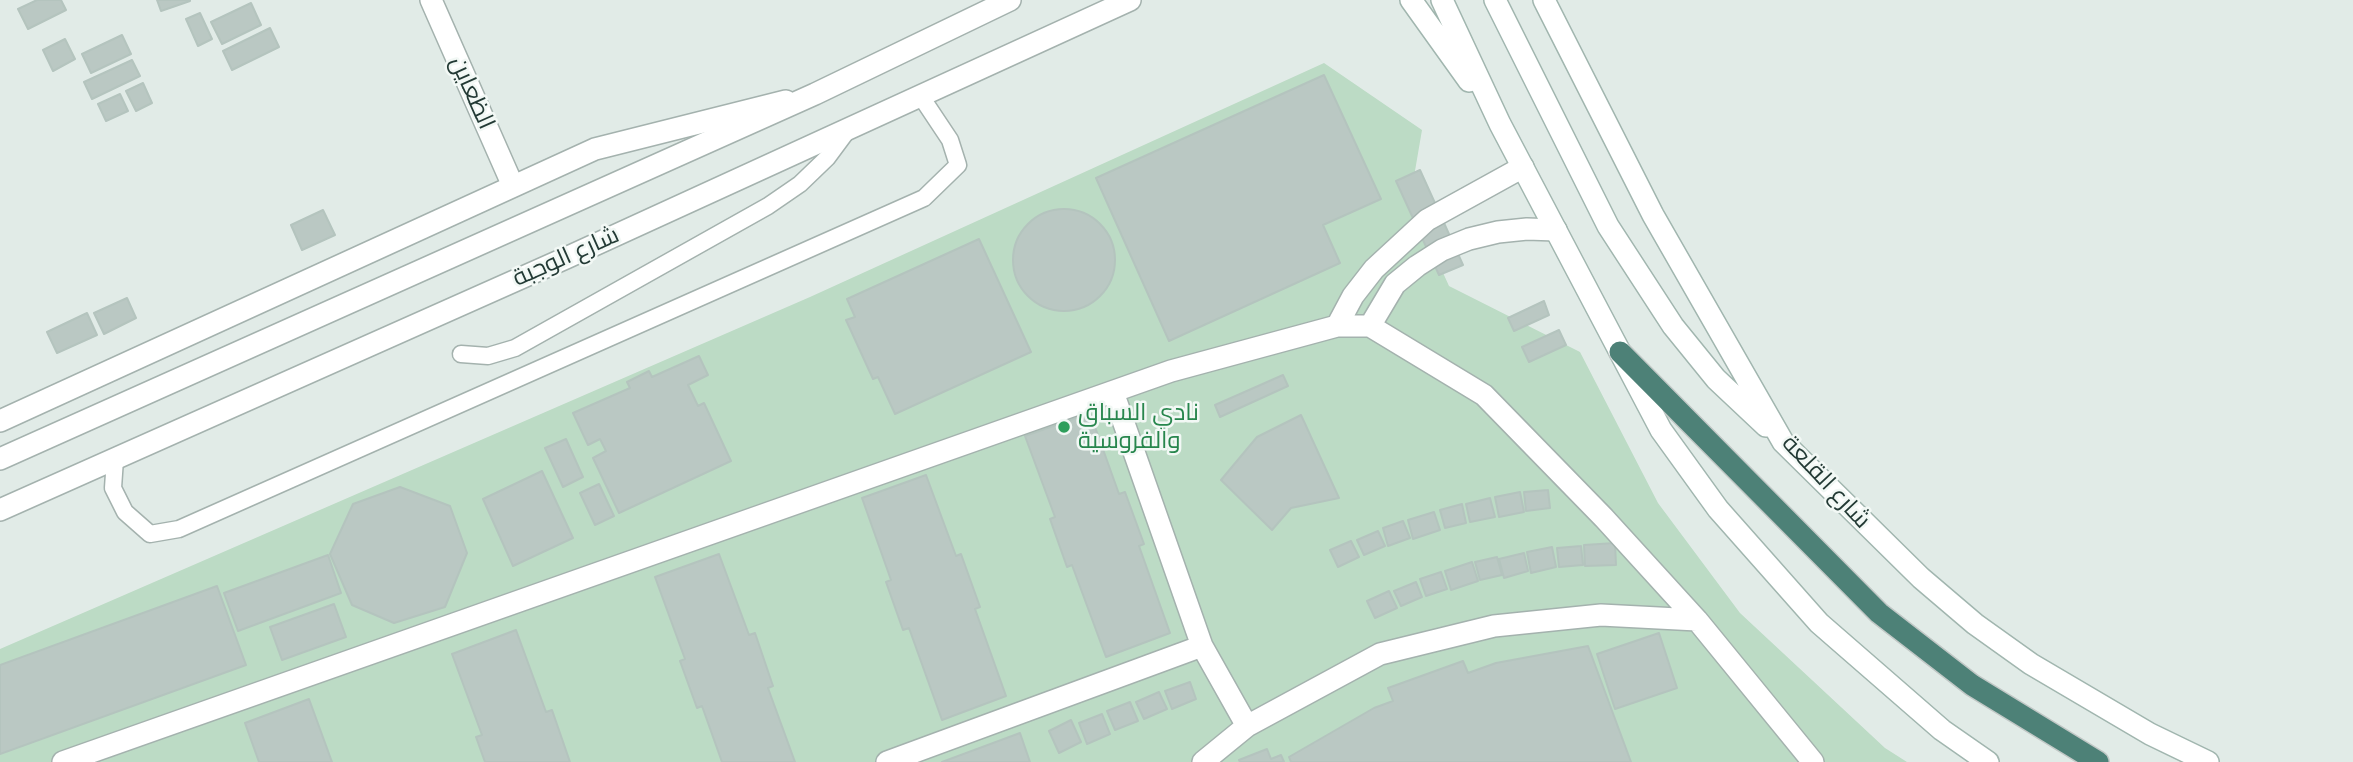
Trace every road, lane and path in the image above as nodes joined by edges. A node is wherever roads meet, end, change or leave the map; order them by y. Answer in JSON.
{"nodes":[{"id":1,"x":431,"y":0,"type":"edge"},
{"id":2,"x":1010,"y":0,"type":"edge"},
{"id":3,"x":1130,"y":0,"type":"edge"},
{"id":4,"x":1411,"y":0,"type":"edge"},
{"id":5,"x":1442,"y":0,"type":"edge"},
{"id":6,"x":1495,"y":0,"type":"edge"},
{"id":7,"x":1544,"y":0,"type":"edge"},
{"id":8,"x":815,"y":94,"type":"junction"},
{"id":9,"x":920,"y":95,"type":"junction"},
{"id":10,"x":1500,"y":124,"type":"junction"},
{"id":11,"x":850,"y":127,"type":"junction"},
{"id":12,"x":1522,"y":167,"type":"junction"},
{"id":13,"x":513,"y":186,"type":"junction"},
{"id":14,"x":1556,"y":230,"type":"junction"},
{"id":15,"x":1337,"y":326,"type":"junction"},
{"id":16,"x":1370,"y":327,"type":"junction"},
{"id":17,"x":1620,"y":352,"type":"junction"},
{"id":18,"x":461,"y":354,"type":"dead end"},
{"id":19,"x":1113,"y":392,"type":"junction"},
{"id":20,"x":0,"y":421,"type":"edge"},
{"id":21,"x":1783,"y":442,"type":"junction"},
{"id":22,"x":0,"y":459,"type":"edge"},
{"id":23,"x":115,"y":459,"type":"junction"},
{"id":24,"x":0,"y":510,"type":"edge"},
{"id":25,"x":1697,"y":620,"type":"junction"},
{"id":26,"x":1202,"y":646,"type":"junction"},
{"id":27,"x":1247,"y":726,"type":"junction"},
{"id":28,"x":62,"y":762,"type":"edge"},
{"id":29,"x":887,"y":762,"type":"edge"},
{"id":30,"x":1203,"y":762,"type":"edge"},
{"id":31,"x":1813,"y":762,"type":"edge"},
{"id":32,"x":1988,"y":762,"type":"edge"},
{"id":33,"x":2098,"y":762,"type":"edge"},
{"id":34,"x":2208,"y":762,"type":"edge"}],
"edges":[{"from":1,"to":13,"type":"street","name":"الظعاين"},
{"from":2,"to":8,"type":"street","name":"شارع الوجبة"},
{"from":3,"to":9,"type":"street","name":"شارع الوجبة"},
{"from":4,"to":10,"type":"street"},
{"from":5,"to":10,"type":"street"},
{"from":6,"to":21,"type":"street"},
{"from":7,"to":21,"type":"street","name":"شارع القلعة"},
{"from":8,"to":13,"type":"street","name":"شارع الوجبة"},
{"from":8,"to":22,"type":"street","name":"شارع الوجبة"},
{"from":9,"to":11,"type":"street","name":"شارع الوجبة"},
{"from":9,"to":23,"type":"lane"},
{"from":10,"to":12,"type":"street"},
{"from":11,"to":18,"type":"lane"},
{"from":11,"to":23,"type":"street","name":"شارع الوجبة"},
{"from":12,"to":14,"type":"street"},
{"from":12,"to":15,"type":"street"},
{"from":13,"to":20,"type":"street","name":"شارع الوجبة"},
{"from":14,"to":16,"type":"street"},
{"from":14,"to":17,"type":"street"},
{"from":15,"to":16,"type":"street"},
{"from":15,"to":19,"type":"street"},
{"from":16,"to":25,"type":"street"},
{"from":17,"to":32,"type":"street"},
{"from":17,"to":33,"type":"highway"},
{"from":19,"to":26,"type":"street"},
{"from":19,"to":28,"type":"street"},
{"from":21,"to":34,"type":"street","name":"شارع القلعة"},
{"from":23,"to":24,"type":"street","name":"شارع الوجبة"},
{"from":25,"to":27,"type":"street"},
{"from":25,"to":31,"type":"street"},
{"from":26,"to":27,"type":"street"},
{"from":26,"to":29,"type":"street"},
{"from":27,"to":30,"type":"street"}]}
